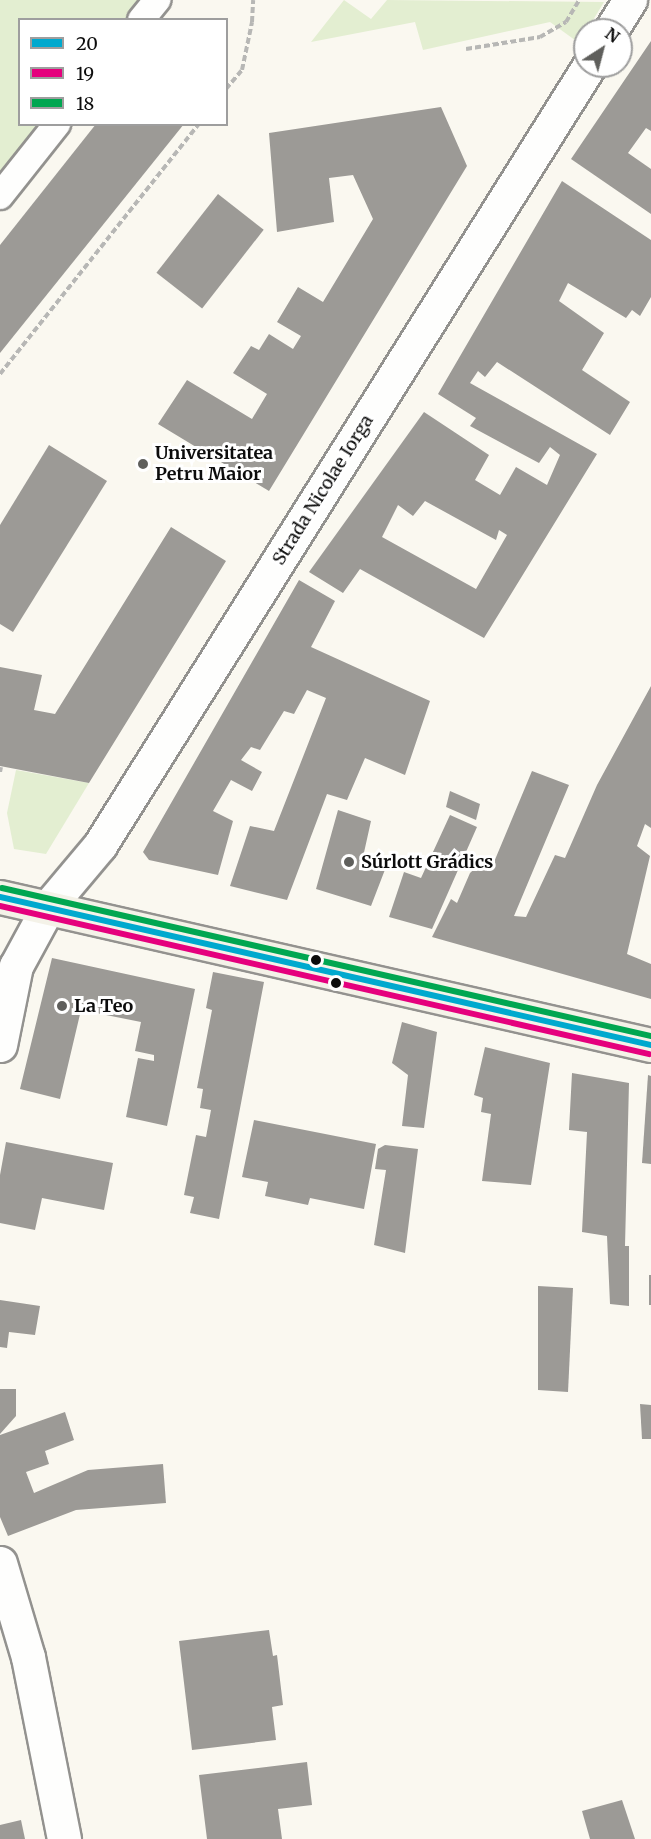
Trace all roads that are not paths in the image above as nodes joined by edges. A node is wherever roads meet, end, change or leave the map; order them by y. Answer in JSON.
{"nodes":[{"id":1,"x":157,"y":0,"type":"edge"},
{"id":2,"x":630,"y":0,"type":"edge"},
{"id":3,"x":640,"y":0,"type":"edge"},
{"id":4,"x":651,"y":9,"type":"edge"},
{"id":5,"x":143,"y":18,"type":"edge"},
{"id":6,"x":619,"y":18,"type":"edge"},
{"id":7,"x":581,"y":78,"type":"edge"},
{"id":8,"x":55,"y":126,"type":"edge"},
{"id":9,"x":0,"y":195,"type":"edge"},
{"id":10,"x":0,"y":897,"type":"edge"},
{"id":11,"x":48,"y":907,"type":"junction"},
{"id":12,"x":0,"y":1045,"type":"edge"},
{"id":13,"x":651,"y":1045,"type":"edge"},
{"id":14,"x":0,"y":1563,"type":"edge"},
{"id":15,"x":64,"y":1839,"type":"edge"}],
"edges":[{"from":1,"to":5,"type":"street"},
{"from":2,"to":6,"type":"street"},
{"from":3,"to":4,"type":"street"},
{"from":7,"to":11,"type":"street","name":"Strada Nicolae Iorga"},
{"from":8,"to":9,"type":"street"},
{"from":10,"to":11,"type":"main road"},
{"from":11,"to":12,"type":"street","name":"Strada Nicolae Iorga"},
{"from":11,"to":13,"type":"main road"},
{"from":14,"to":15,"type":"street"}]}
